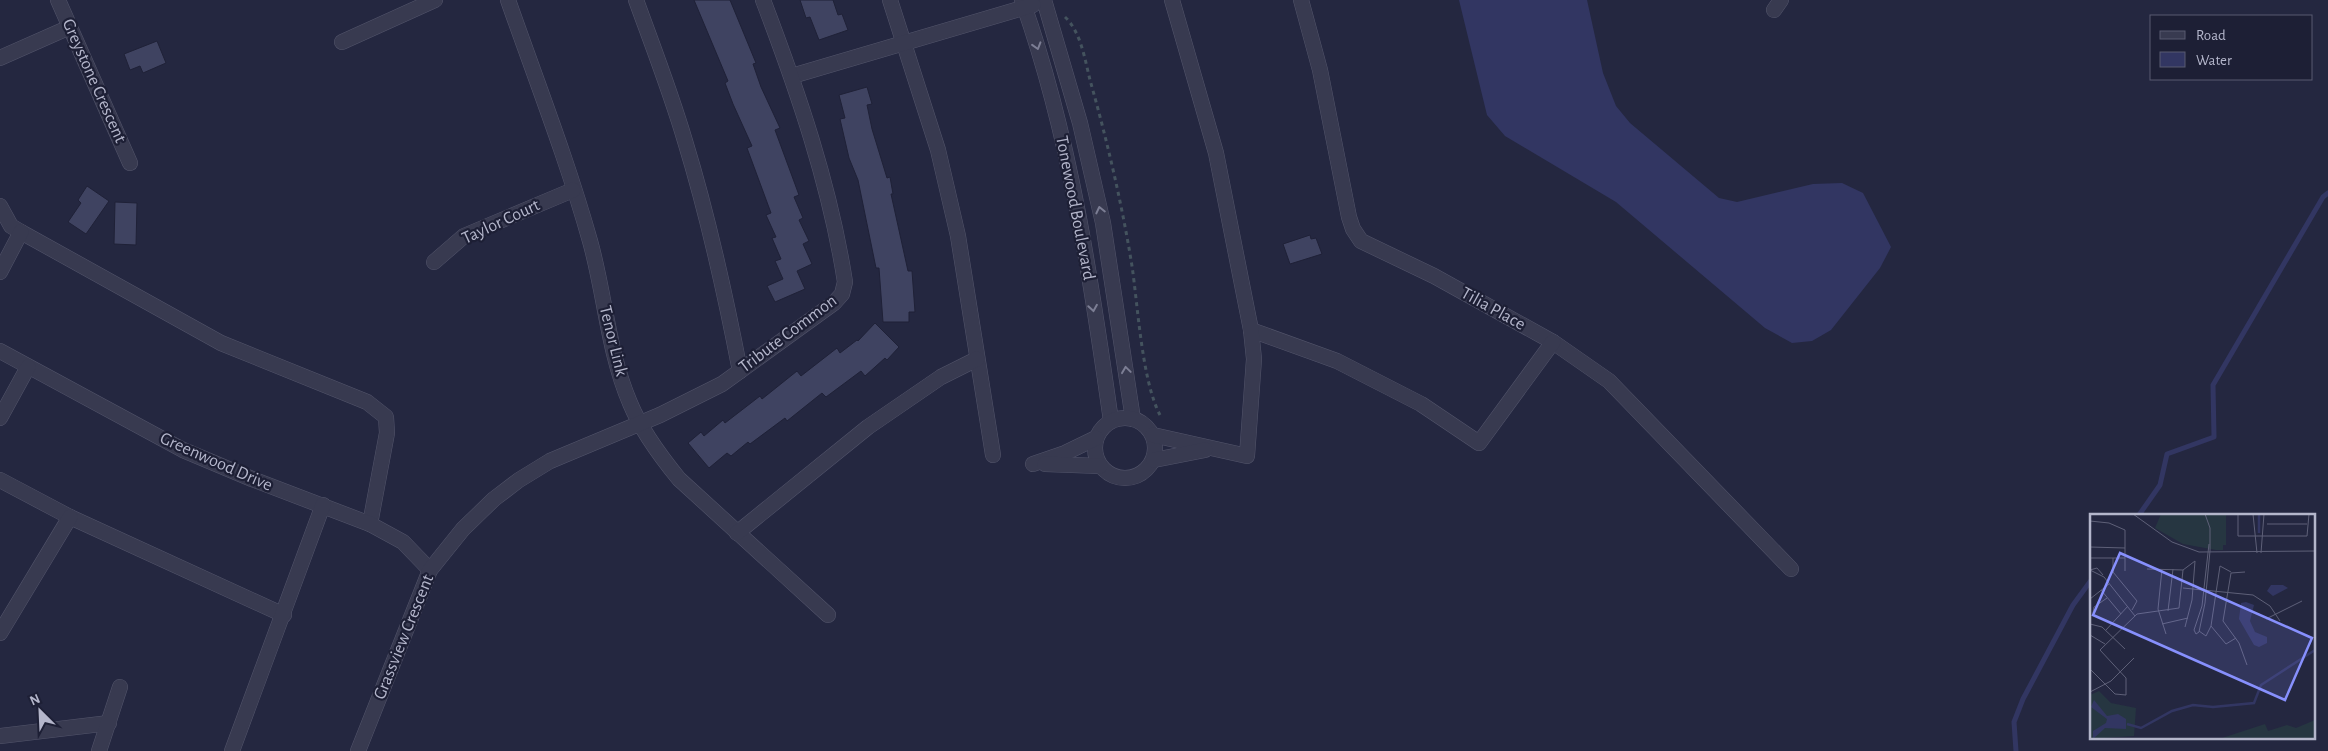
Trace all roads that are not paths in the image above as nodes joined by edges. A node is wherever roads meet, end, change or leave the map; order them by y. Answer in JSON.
{"nodes":[{"id":1,"x":58,"y":0,"type":"edge"},
{"id":2,"x":435,"y":0,"type":"edge"},
{"id":3,"x":508,"y":0,"type":"edge"},
{"id":4,"x":636,"y":0,"type":"edge"},
{"id":5,"x":763,"y":0,"type":"edge"},
{"id":6,"x":890,"y":0,"type":"edge"},
{"id":7,"x":1045,"y":0,"type":"edge"},
{"id":8,"x":1172,"y":0,"type":"edge"},
{"id":9,"x":1301,"y":0,"type":"edge"},
{"id":10,"x":1023,"y":4,"type":"edge"},
{"id":11,"x":70,"y":27,"type":"junction"},
{"id":12,"x":342,"y":42,"type":"dead end"},
{"id":13,"x":905,"y":44,"type":"junction"},
{"id":14,"x":0,"y":58,"type":"edge"},
{"id":15,"x":792,"y":76,"type":"junction"},
{"id":16,"x":130,"y":163,"type":"dead end"},
{"id":17,"x":573,"y":190,"type":"junction"},
{"id":18,"x":0,"y":206,"type":"edge"},
{"id":19,"x":21,"y":232,"type":"junction"},
{"id":20,"x":434,"y":262,"type":"dead end"},
{"id":21,"x":0,"y":272,"type":"edge"},
{"id":22,"x":1251,"y":330,"type":"junction"},
{"id":23,"x":1553,"y":342,"type":"junction"},
{"id":24,"x":0,"y":350,"type":"edge"},
{"id":25,"x":977,"y":359,"type":"junction"},
{"id":26,"x":28,"y":367,"type":"junction"},
{"id":27,"x":740,"y":371,"type":"junction"},
{"id":28,"x":0,"y":418,"type":"edge"},
{"id":29,"x":1133,"y":419,"type":"junction"},
{"id":30,"x":1111,"y":421,"type":"junction"},
{"id":31,"x":641,"y":424,"type":"junction"},
{"id":32,"x":1153,"y":435,"type":"junction"},
{"id":33,"x":1096,"y":438,"type":"junction"},
{"id":34,"x":1216,"y":448,"type":"junction"},
{"id":35,"x":993,"y":455,"type":"dead end"},
{"id":36,"x":1154,"y":460,"type":"junction"},
{"id":37,"x":1100,"y":466,"type":"junction"},
{"id":38,"x":0,"y":480,"type":"edge"},
{"id":39,"x":323,"y":505,"type":"junction"},
{"id":40,"x":70,"y":517,"type":"junction"},
{"id":41,"x":370,"y":524,"type":"junction"},
{"id":42,"x":737,"y":533,"type":"junction"},
{"id":43,"x":1791,"y":569,"type":"dead end"},
{"id":44,"x":430,"y":570,"type":"junction"},
{"id":45,"x":284,"y":615,"type":"junction"},
{"id":46,"x":828,"y":615,"type":"dead end"},
{"id":47,"x":0,"y":633,"type":"edge"},
{"id":48,"x":120,"y":687,"type":"dead end"},
{"id":49,"x":109,"y":723,"type":"junction"},
{"id":50,"x":0,"y":736,"type":"edge"},
{"id":51,"x":99,"y":751,"type":"edge"},
{"id":52,"x":232,"y":751,"type":"edge"},
{"id":53,"x":358,"y":751,"type":"edge"}],
"edges":[{"from":1,"to":11,"type":"street","name":"Greystone Crescent"},
{"from":2,"to":12,"type":"street"},
{"from":3,"to":17,"type":"street","name":"Tenor Link"},
{"from":4,"to":27,"type":"street"},
{"from":5,"to":15,"type":"street","name":"Tribute Common"},
{"from":6,"to":13,"type":"street"},
{"from":7,"to":10,"type":"street"},
{"from":29,"to":7,"type":"street","name":"Tonewood Boulevard","one_way":true},
{"from":8,"to":22,"type":"street"},
{"from":9,"to":23,"type":"street","name":"Tilia Place"},
{"from":10,"to":13,"type":"street"},
{"from":10,"to":30,"type":"street","name":"Tonewood Boulevard","one_way":true},
{"from":11,"to":14,"type":"street"},
{"from":11,"to":16,"type":"street","name":"Greystone Crescent"},
{"from":13,"to":15,"type":"street"},
{"from":13,"to":25,"type":"street"},
{"from":15,"to":27,"type":"street","name":"Tribute Common"},
{"from":17,"to":20,"type":"street","name":"Taylor Court"},
{"from":17,"to":31,"type":"street","name":"Tenor Link"},
{"from":18,"to":19,"type":"street"},
{"from":19,"to":21,"type":"street"},
{"from":19,"to":41,"type":"street"},
{"from":22,"to":23,"type":"street"},
{"from":22,"to":34,"type":"street"},
{"from":23,"to":43,"type":"street","name":"Tilia Place"},
{"from":24,"to":26,"type":"street","name":"Greenwood Drive"},
{"from":25,"to":35,"type":"street"},
{"from":25,"to":42,"type":"street"},
{"from":26,"to":28,"type":"street"},
{"from":26,"to":39,"type":"street","name":"Greenwood Drive"},
{"from":27,"to":31,"type":"street","name":"Tribute Common"},
{"from":29,"to":30,"type":"street"},
{"from":29,"to":32,"type":"street"},
{"from":30,"to":33,"type":"street"},
{"from":31,"to":42,"type":"street","name":"Tenor Link"},
{"from":31,"to":44,"type":"street","name":"Grassview Crescent"},
{"from":32,"to":34,"type":"street"},
{"from":32,"to":36,"type":"street"},
{"from":33,"to":37,"type":"street"},
{"from":33,"to":37,"type":"street"},
{"from":34,"to":36,"type":"street"},
{"from":36,"to":37,"type":"street"},
{"from":38,"to":40,"type":"street"},
{"from":39,"to":41,"type":"street","name":"Greenwood Drive"},
{"from":39,"to":45,"type":"street"},
{"from":40,"to":45,"type":"street"},
{"from":40,"to":47,"type":"street"},
{"from":41,"to":44,"type":"street","name":"Greenwood Drive"},
{"from":42,"to":46,"type":"street","name":"Tenor Link"},
{"from":44,"to":53,"type":"street","name":"Grassview Crescent"},
{"from":45,"to":52,"type":"street"},
{"from":48,"to":49,"type":"street"},
{"from":49,"to":50,"type":"street"},
{"from":49,"to":51,"type":"street"}]}
